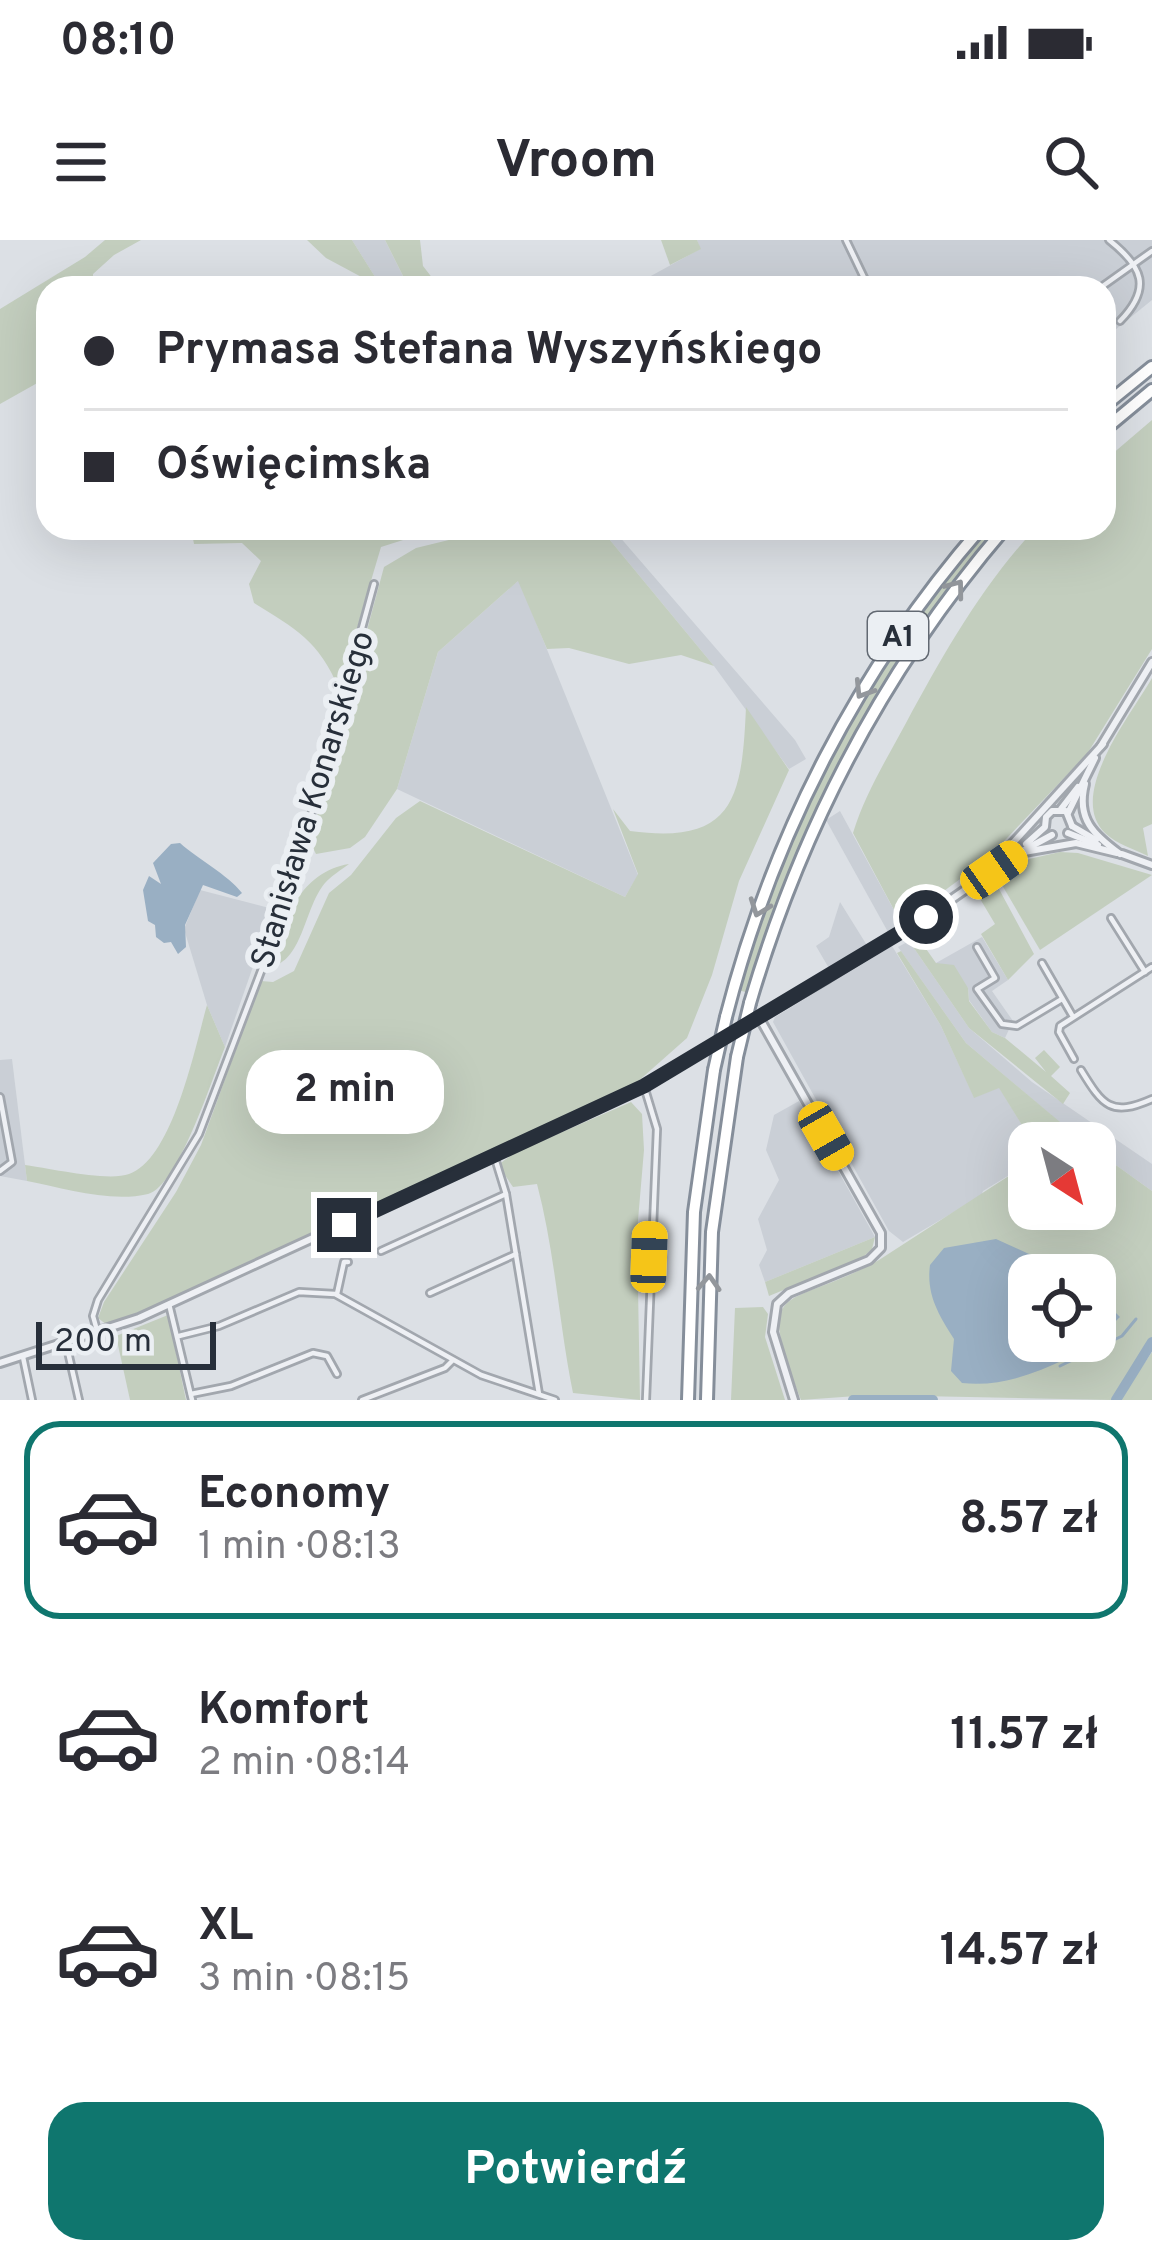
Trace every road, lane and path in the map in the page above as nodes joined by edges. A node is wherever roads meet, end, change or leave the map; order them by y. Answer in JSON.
{"nodes":[{"id":1,"x":846,"y":240,"type":"edge"},
{"id":2,"x":1109,"y":240,"type":"edge"},
{"id":3,"x":1152,"y":251,"type":"edge"},
{"id":4,"x":1139,"y":264,"type":"junction"},
{"id":5,"x":863,"y":276,"type":"edge"},
{"id":6,"x":1116,"y":278,"type":"edge"},
{"id":7,"x":1120,"y":321,"type":"dead end"},
{"id":8,"x":1152,"y":367,"type":"edge"},
{"id":9,"x":1152,"y":390,"type":"edge"},
{"id":10,"x":1116,"y":396,"type":"edge"},
{"id":11,"x":1116,"y":420,"type":"edge"},
{"id":12,"x":972,"y":540,"type":"edge"},
{"id":13,"x":996,"y":540,"type":"edge"},
{"id":14,"x":374,"y":584,"type":"dead end"},
{"id":15,"x":1152,"y":662,"type":"edge"},
{"id":16,"x":1102,"y":744,"type":"junction"},
{"id":17,"x":1094,"y":760,"type":"junction"},
{"id":18,"x":1065,"y":811,"type":"junction"},
{"id":19,"x":1045,"y":826,"type":"junction"},
{"id":20,"x":1070,"y":830,"type":"junction"},
{"id":21,"x":1052,"y":835,"type":"junction"},
{"id":22,"x":1120,"y":854,"type":"junction"},
{"id":23,"x":1015,"y":855,"type":"junction"},
{"id":24,"x":1152,"y":865,"type":"edge"},
{"id":25,"x":979,"y":880,"type":"junction"},
{"id":26,"x":1112,"y":918,"type":"dead end"},
{"id":27,"x":977,"y":947,"type":"dead end"},
{"id":28,"x":1042,"y":963,"type":"dead end"},
{"id":29,"x":1148,"y":969,"type":"edge"},
{"id":30,"x":1062,"y":999,"type":"junction"},
{"id":31,"x":1073,"y":1017,"type":"junction"},
{"id":32,"x":760,"y":1018,"type":"junction"},
{"id":33,"x":1074,"y":1059,"type":"dead end"},
{"id":34,"x":1082,"y":1070,"type":"dead end"},
{"id":35,"x":644,"y":1086,"type":"junction"},
{"id":36,"x":0,"y":1096,"type":"edge"},
{"id":37,"x":1152,"y":1099,"type":"edge"},
{"id":38,"x":494,"y":1155,"type":"junction"},
{"id":39,"x":0,"y":1171,"type":"edge"},
{"id":40,"x":506,"y":1194,"type":"junction"},
{"id":41,"x":381,"y":1251,"type":"dead end"},
{"id":42,"x":516,"y":1254,"type":"junction"},
{"id":43,"x":348,"y":1262,"type":"dead end"},
{"id":44,"x":430,"y":1293,"type":"dead end"},
{"id":45,"x":337,"y":1294,"type":"junction"},
{"id":46,"x":170,"y":1304,"type":"junction"},
{"id":47,"x":98,"y":1334,"type":"junction"},
{"id":48,"x":179,"y":1336,"type":"junction"},
{"id":49,"x":67,"y":1343,"type":"junction"},
{"id":50,"x":23,"y":1357,"type":"junction"},
{"id":51,"x":452,"y":1360,"type":"junction"},
{"id":52,"x":0,"y":1362,"type":"edge"},
{"id":53,"x":337,"y":1374,"type":"dead end"},
{"id":54,"x":539,"y":1394,"type":"junction"},
{"id":55,"x":191,"y":1397,"type":"edge"},
{"id":56,"x":32,"y":1400,"type":"edge"},
{"id":57,"x":79,"y":1400,"type":"edge"},
{"id":58,"x":362,"y":1400,"type":"edge"},
{"id":59,"x":555,"y":1400,"type":"edge"},
{"id":60,"x":646,"y":1400,"type":"edge"},
{"id":61,"x":688,"y":1400,"type":"edge"},
{"id":62,"x":707,"y":1400,"type":"edge"},
{"id":63,"x":794,"y":1400,"type":"edge"}],
"edges":[{"from":1,"to":5,"type":"street"},
{"from":2,"to":4,"type":"street"},
{"from":3,"to":4,"type":"street"},
{"from":4,"to":6,"type":"street"},
{"from":4,"to":7,"type":"street"},
{"from":8,"to":10,"type":"highway"},
{"from":9,"to":11,"type":"highway"},
{"from":12,"to":61,"type":"highway","number":"A1","one_way":true,"bridge":true},
{"from":62,"to":13,"type":"highway","number":"A1","one_way":true,"bridge":true},
{"from":14,"to":47,"type":"street","name":"Stanisława Konarskiego"},
{"from":15,"to":16,"type":"street"},
{"from":16,"to":17,"type":"street"},
{"from":16,"to":25,"type":"street"},
{"from":17,"to":18,"type":"street"},
{"from":17,"to":22,"type":"street"},
{"from":18,"to":19,"type":"street"},
{"from":18,"to":20,"type":"street"},
{"from":19,"to":21,"type":"street"},
{"from":19,"to":23,"type":"street"},
{"from":20,"to":21,"type":"street"},
{"from":20,"to":22,"type":"street"},
{"from":21,"to":23,"type":"street"},
{"from":22,"to":23,"type":"street"},
{"from":22,"to":24,"type":"street"},
{"from":23,"to":25,"type":"street"},
{"from":25,"to":32,"type":"street"},
{"from":26,"to":29,"type":"street"},
{"from":27,"to":30,"type":"street"},
{"from":28,"to":30,"type":"street"},
{"from":29,"to":31,"type":"street"},
{"from":30,"to":31,"type":"street"},
{"from":31,"to":33,"type":"street"},
{"from":32,"to":35,"type":"street"},
{"from":32,"to":63,"type":"street"},
{"from":34,"to":37,"type":"street"},
{"from":35,"to":38,"type":"street"},
{"from":35,"to":60,"type":"street"},
{"from":36,"to":39,"type":"street"},
{"from":38,"to":40,"type":"street"},
{"from":38,"to":46,"type":"street"},
{"from":40,"to":41,"type":"street"},
{"from":40,"to":42,"type":"street"},
{"from":42,"to":44,"type":"street"},
{"from":42,"to":54,"type":"street"},
{"from":43,"to":45,"type":"street"},
{"from":45,"to":48,"type":"street"},
{"from":45,"to":51,"type":"street"},
{"from":46,"to":47,"type":"street"},
{"from":46,"to":48,"type":"street"},
{"from":47,"to":49,"type":"street"},
{"from":48,"to":55,"type":"street"},
{"from":49,"to":50,"type":"street"},
{"from":49,"to":57,"type":"street"},
{"from":50,"to":52,"type":"street"},
{"from":50,"to":56,"type":"street"},
{"from":51,"to":54,"type":"street"},
{"from":51,"to":58,"type":"street"},
{"from":53,"to":55,"type":"street"},
{"from":54,"to":59,"type":"street"}]}
